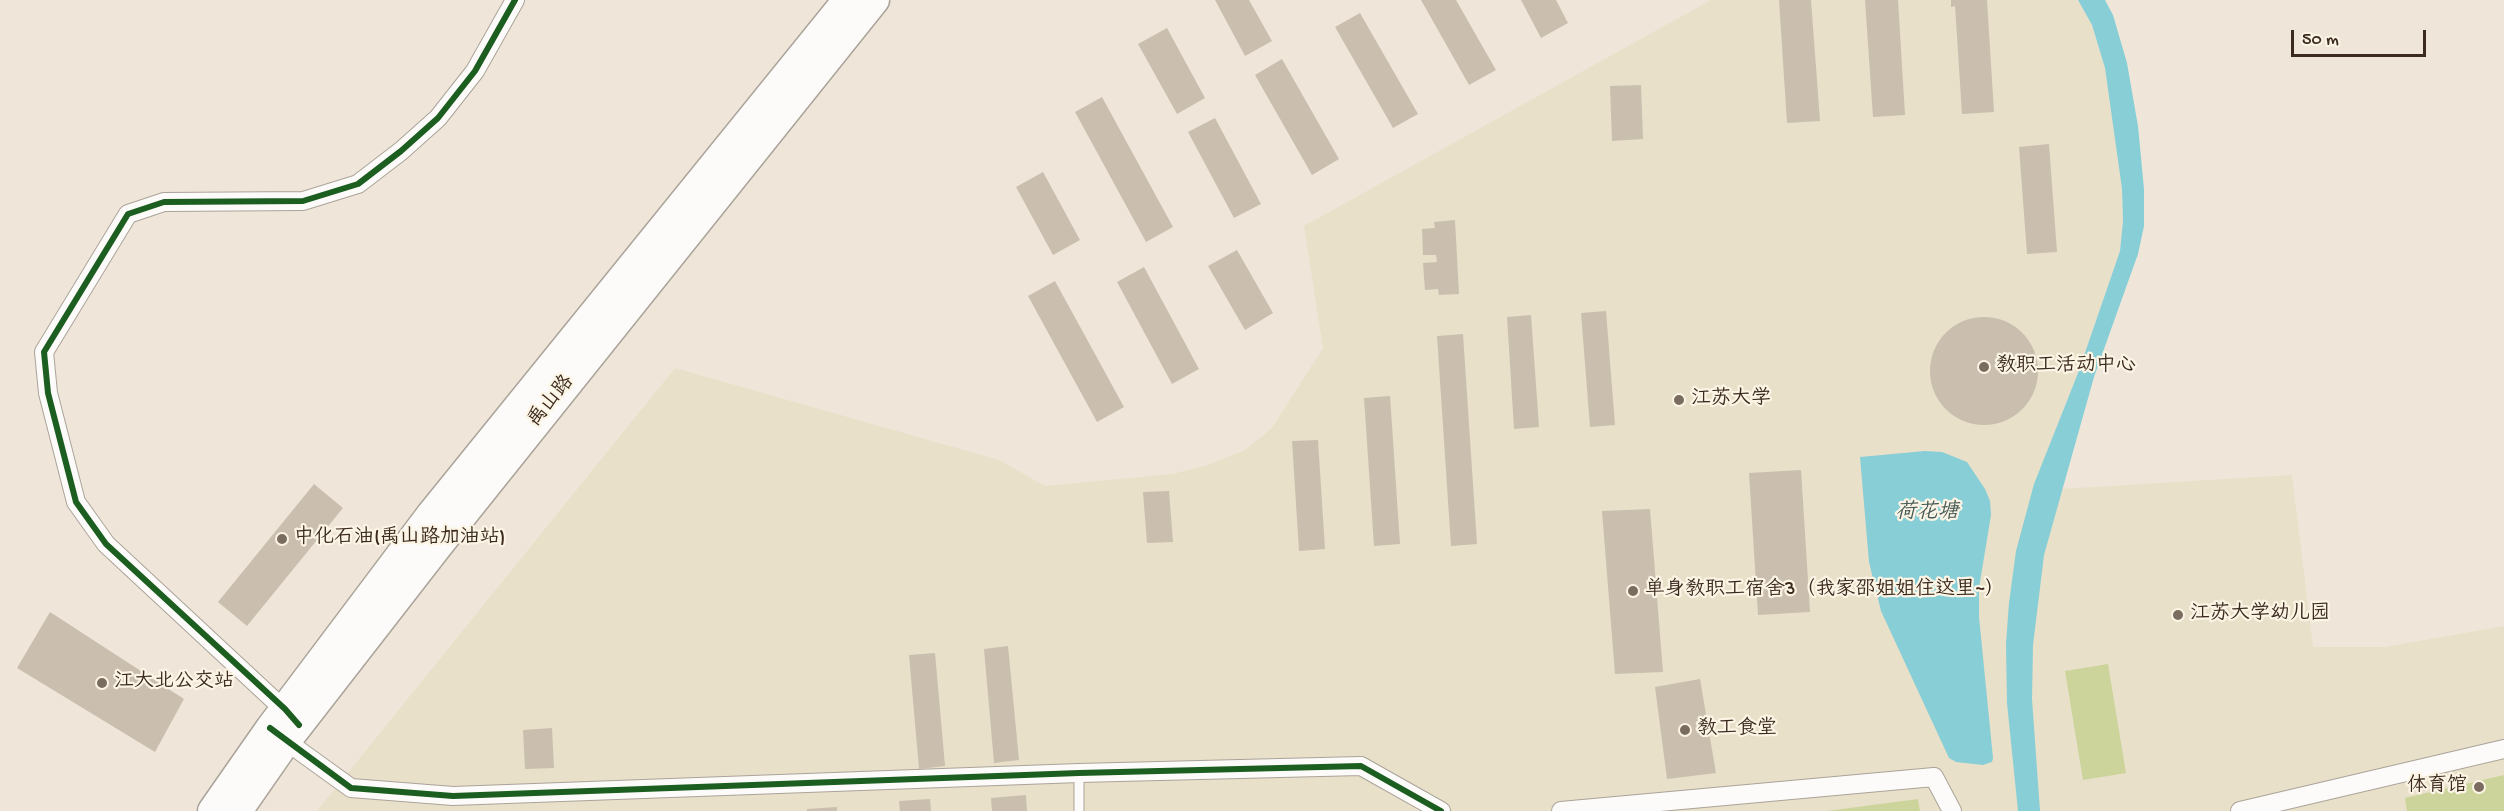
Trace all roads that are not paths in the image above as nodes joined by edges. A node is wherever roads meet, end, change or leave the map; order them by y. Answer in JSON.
{"nodes":[{"id":1,"x":515,"y":0,"type":"edge"},
{"id":2,"x":846,"y":0,"type":"edge"},
{"id":3,"x":875,"y":0,"type":"edge"},
{"id":4,"x":285,"y":726,"type":"junction"},
{"id":5,"x":2504,"y":749,"type":"edge"},
{"id":6,"x":1079,"y":773,"type":"junction"},
{"id":7,"x":212,"y":811,"type":"edge"},
{"id":8,"x":238,"y":811,"type":"edge"},
{"id":9,"x":1079,"y":811,"type":"edge"},
{"id":10,"x":1442,"y":811,"type":"edge"},
{"id":11,"x":1561,"y":811,"type":"edge"},
{"id":12,"x":1952,"y":811,"type":"edge"},
{"id":13,"x":2240,"y":811,"type":"edge"}],
"edges":[{"from":1,"to":4,"type":"street"},
{"from":2,"to":4,"type":"main road","name":"禹山路"},
{"from":3,"to":4,"type":"main road","name":"禹山路"},
{"from":4,"to":6,"type":"street"},
{"from":4,"to":7,"type":"main road","name":"禹山路"},
{"from":4,"to":8,"type":"main road","name":"禹山路"},
{"from":5,"to":13,"type":"street"},
{"from":6,"to":9,"type":"lane"},
{"from":6,"to":10,"type":"street"},
{"from":11,"to":12,"type":"street"}]}
